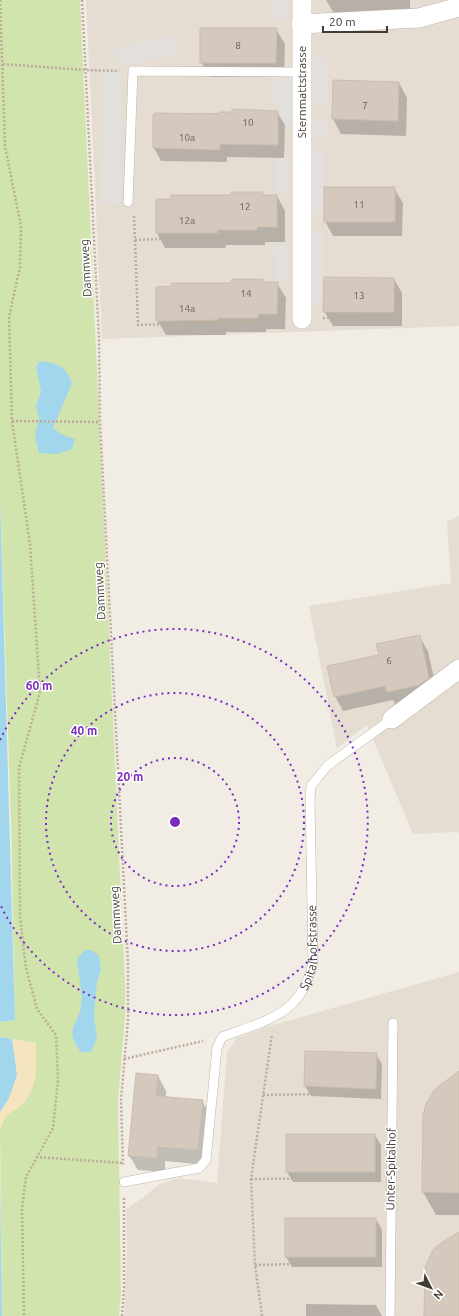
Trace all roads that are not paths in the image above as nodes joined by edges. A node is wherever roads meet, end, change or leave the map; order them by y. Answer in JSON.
{"nodes":[{"id":1,"x":302,"y":0,"type":"edge"},
{"id":2,"x":459,"y":7,"type":"edge"},
{"id":3,"x":301,"y":24,"type":"junction"},
{"id":4,"x":301,"y":72,"type":"junction"},
{"id":5,"x":128,"y":202,"type":"road end"},
{"id":6,"x":302,"y":319,"type":"road end"},
{"id":7,"x":459,"y":669,"type":"edge"},
{"id":8,"x":392,"y":719,"type":"joint"},
{"id":9,"x":393,"y":1022,"type":"dead end"},
{"id":10,"x":124,"y":1182,"type":"road end"},
{"id":11,"x":390,"y":1316,"type":"edge"}],
"edges":[{"from":1,"to":3,"type":"street","name":"Sternmattstrasse"},
{"from":2,"to":3,"type":"street"},
{"from":3,"to":4,"type":"street","name":"Sternmattstrasse"},
{"from":4,"to":5,"type":"lane"},
{"from":4,"to":6,"type":"street","name":"Sternmattstrasse"},
{"from":7,"to":8,"type":"street","name":"Spitalhofstrasse"},
{"from":8,"to":10,"type":"lane","name":"Spitalhofstrasse"},
{"from":9,"to":11,"type":"lane","name":"Unter-Spitalhof"}]}
